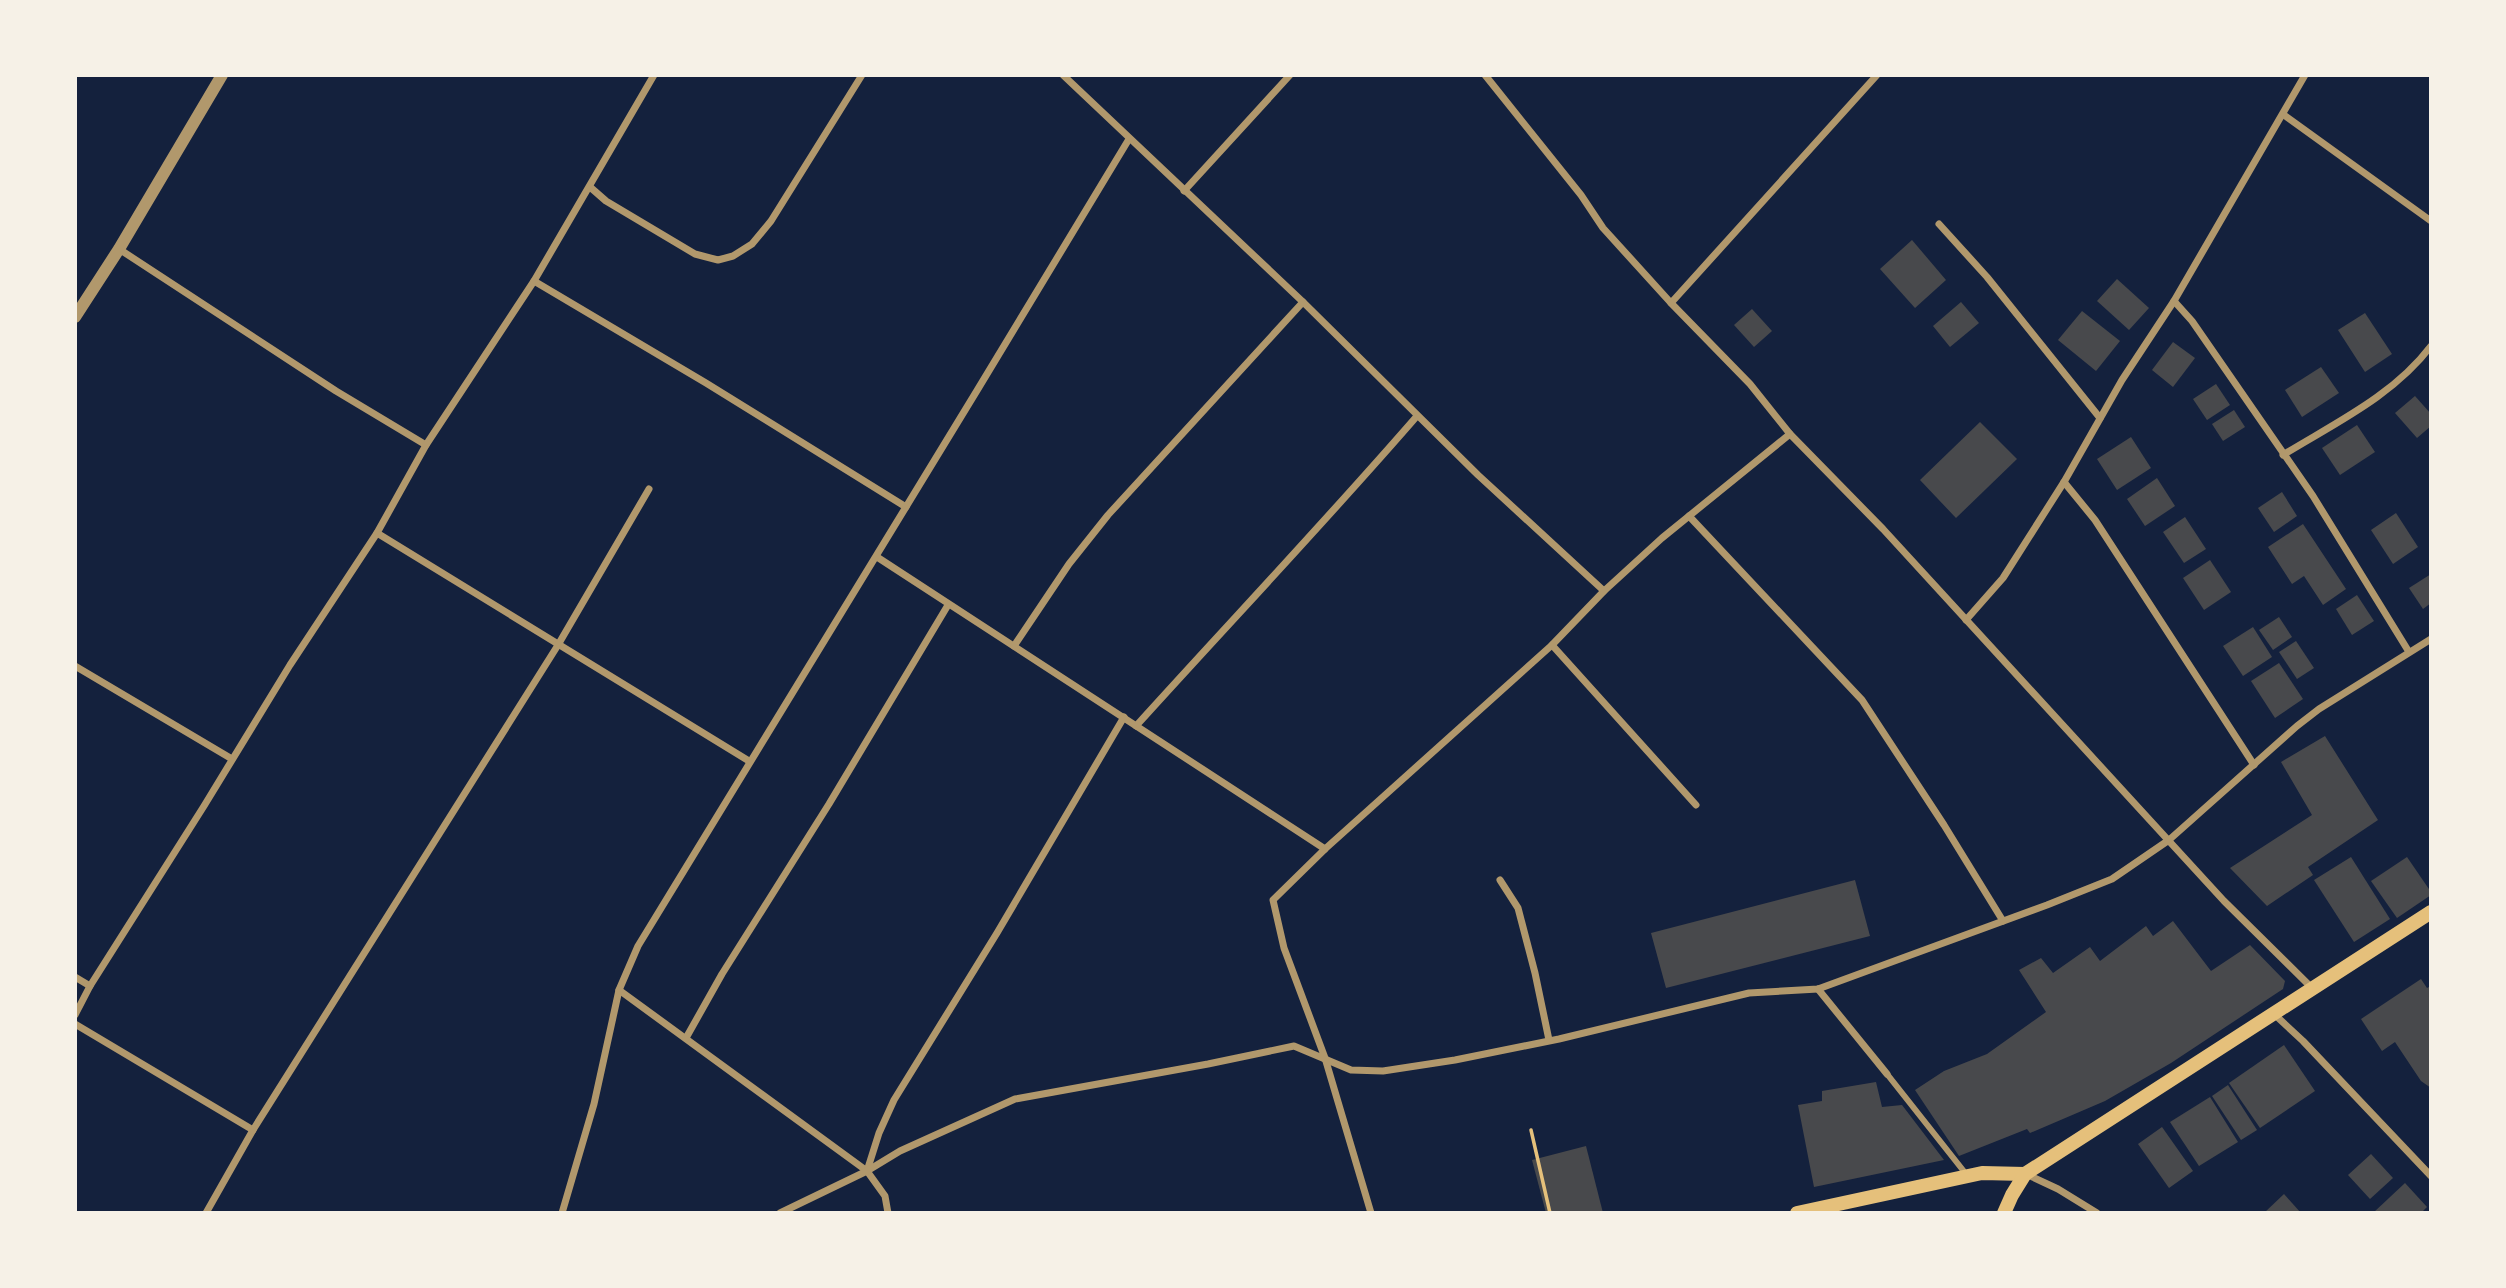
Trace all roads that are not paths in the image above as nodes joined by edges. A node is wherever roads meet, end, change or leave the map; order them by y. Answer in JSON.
{"nodes":[{"id":1,"x":222,"y":75,"type":"edge"},
{"id":2,"x":654,"y":75,"type":"edge"},
{"id":3,"x":862,"y":75,"type":"edge"},
{"id":4,"x":1063,"y":75,"type":"edge"},
{"id":5,"x":1290,"y":75,"type":"edge"},
{"id":6,"x":1485,"y":75,"type":"edge"},
{"id":7,"x":1862,"y":75,"type":"edge"},
{"id":8,"x":1877,"y":75,"type":"edge"},
{"id":9,"x":2305,"y":75,"type":"edge"},
{"id":10,"x":1870,"y":82,"type":"junction"},
{"id":11,"x":2284,"y":115,"type":"junction"},
{"id":12,"x":1129,"y":139,"type":"junction"},
{"id":13,"x":590,"y":187,"type":"junction"},
{"id":14,"x":1184,"y":191,"type":"junction"},
{"id":15,"x":2431,"y":221,"type":"edge"},
{"id":16,"x":1939,"y":224,"type":"dead end"},
{"id":17,"x":119,"y":250,"type":"junction"},
{"id":18,"x":534,"y":281,"type":"junction"},
{"id":19,"x":2174,"y":301,"type":"junction"},
{"id":20,"x":1303,"y":302,"type":"junction"},
{"id":21,"x":1671,"y":303,"type":"junction"},
{"id":22,"x":75,"y":317,"type":"edge"},
{"id":23,"x":2431,"y":346,"type":"edge"},
{"id":24,"x":1417,"y":416,"type":"junction"},
{"id":25,"x":2100,"y":418,"type":"junction"},
{"id":26,"x":1790,"y":434,"type":"junction"},
{"id":27,"x":426,"y":445,"type":"junction"},
{"id":28,"x":2283,"y":455,"type":"junction"},
{"id":29,"x":2064,"y":482,"type":"junction"},
{"id":30,"x":649,"y":489,"type":"dead end"},
{"id":31,"x":905,"y":507,"type":"junction"},
{"id":32,"x":1689,"y":516,"type":"junction"},
{"id":33,"x":377,"y":533,"type":"junction"},
{"id":34,"x":877,"y":557,"type":"junction"},
{"id":35,"x":1604,"y":591,"type":"junction"},
{"id":36,"x":948,"y":605,"type":"junction"},
{"id":37,"x":1966,"y":620,"type":"junction"},
{"id":38,"x":2431,"y":639,"type":"edge"},
{"id":39,"x":558,"y":645,"type":"junction"},
{"id":40,"x":1552,"y":645,"type":"junction"},
{"id":41,"x":1014,"y":646,"type":"junction"},
{"id":42,"x":2409,"y":652,"type":"junction"},
{"id":43,"x":75,"y":666,"type":"edge"},
{"id":44,"x":1124,"y":717,"type":"junction"},
{"id":45,"x":1136,"y":726,"type":"junction"},
{"id":46,"x":232,"y":760,"type":"junction"},
{"id":47,"x":749,"y":761,"type":"junction"},
{"id":48,"x":2254,"y":765,"type":"junction"},
{"id":49,"x":1696,"y":805,"type":"dead end"},
{"id":50,"x":2169,"y":840,"type":"junction"},
{"id":51,"x":1325,"y":849,"type":"junction"},
{"id":52,"x":1500,"y":880,"type":"dead end"},
{"id":53,"x":2431,"y":912,"type":"edge"},
{"id":54,"x":2003,"y":921,"type":"junction"},
{"id":55,"x":75,"y":976,"type":"edge"},
{"id":56,"x":90,"y":986,"type":"junction"},
{"id":57,"x":1818,"y":989,"type":"junction"},
{"id":58,"x":2312,"y":989,"type":"junction"},
{"id":59,"x":619,"y":990,"type":"junction"},
{"id":60,"x":2274,"y":1014,"type":"junction"},
{"id":61,"x":75,"y":1015,"type":"edge"},
{"id":62,"x":75,"y":1024,"type":"edge"},
{"id":63,"x":686,"y":1038,"type":"junction"},
{"id":64,"x":1549,"y":1040,"type":"junction"},
{"id":65,"x":1325,"y":1058,"type":"junction"},
{"id":66,"x":1887,"y":1074,"type":"joint"},
{"id":67,"x":253,"y":1130,"type":"junction"},
{"id":68,"x":867,"y":1171,"type":"junction"},
{"id":69,"x":2025,"y":1174,"type":"junction"},
{"id":70,"x":2431,"y":1176,"type":"edge"},
{"id":71,"x":1968,"y":1177,"type":"junction"},
{"id":72,"x":206,"y":1213,"type":"edge"},
{"id":73,"x":562,"y":1213,"type":"edge"},
{"id":74,"x":780,"y":1213,"type":"edge"},
{"id":75,"x":888,"y":1213,"type":"edge"},
{"id":76,"x":1371,"y":1213,"type":"edge"},
{"id":77,"x":1797,"y":1213,"type":"edge"},
{"id":78,"x":2004,"y":1213,"type":"edge"},
{"id":79,"x":2097,"y":1213,"type":"edge"}],
"edges":[{"from":1,"to":17,"type":"street"},
{"from":2,"to":13,"type":"street"},
{"from":3,"to":13,"type":"street"},
{"from":4,"to":12,"type":"street"},
{"from":5,"to":14,"type":"street"},
{"from":6,"to":21,"type":"street"},
{"from":7,"to":10,"type":"street"},
{"from":8,"to":10,"type":"street"},
{"from":9,"to":11,"type":"street"},
{"from":10,"to":21,"type":"street"},
{"from":11,"to":15,"type":"street"},
{"from":11,"to":19,"type":"street"},
{"from":12,"to":14,"type":"street"},
{"from":12,"to":31,"type":"street"},
{"from":13,"to":18,"type":"street"},
{"from":14,"to":20,"type":"street"},
{"from":16,"to":25,"type":"street"},
{"from":17,"to":22,"type":"street"},
{"from":17,"to":27,"type":"street"},
{"from":18,"to":27,"type":"street"},
{"from":18,"to":31,"type":"street"},
{"from":19,"to":25,"type":"street"},
{"from":19,"to":28,"type":"street"},
{"from":20,"to":24,"type":"street"},
{"from":20,"to":41,"type":"street"},
{"from":21,"to":26,"type":"street"},
{"from":23,"to":28,"type":"street"},
{"from":24,"to":35,"type":"street"},
{"from":24,"to":45,"type":"street"},
{"from":25,"to":29,"type":"street"},
{"from":26,"to":32,"type":"street"},
{"from":26,"to":37,"type":"street"},
{"from":27,"to":33,"type":"street"},
{"from":28,"to":42,"type":"street"},
{"from":29,"to":37,"type":"street"},
{"from":29,"to":48,"type":"street"},
{"from":30,"to":39,"type":"street"},
{"from":31,"to":34,"type":"street"},
{"from":32,"to":35,"type":"street"},
{"from":32,"to":54,"type":"street"},
{"from":33,"to":39,"type":"street"},
{"from":33,"to":46,"type":"street"},
{"from":34,"to":36,"type":"street"},
{"from":34,"to":47,"type":"street"},
{"from":35,"to":40,"type":"street"},
{"from":36,"to":41,"type":"street"},
{"from":36,"to":63,"type":"street"},
{"from":37,"to":50,"type":"street"},
{"from":38,"to":42,"type":"street"},
{"from":39,"to":47,"type":"street"},
{"from":39,"to":67,"type":"street"},
{"from":40,"to":49,"type":"street"},
{"from":40,"to":51,"type":"street"},
{"from":41,"to":44,"type":"street"},
{"from":42,"to":48,"type":"street"},
{"from":43,"to":46,"type":"street"},
{"from":44,"to":45,"type":"street"},
{"from":44,"to":68,"type":"street"},
{"from":45,"to":51,"type":"street"},
{"from":46,"to":56,"type":"street"},
{"from":47,"to":59,"type":"street"},
{"from":48,"to":50,"type":"street"},
{"from":50,"to":54,"type":"street"},
{"from":50,"to":58,"type":"street"},
{"from":51,"to":65,"type":"street"},
{"from":52,"to":64,"type":"street"},
{"from":53,"to":58,"type":"main road"},
{"from":54,"to":57,"type":"street"},
{"from":55,"to":56,"type":"street"},
{"from":56,"to":61,"type":"street"},
{"from":57,"to":64,"type":"street"},
{"from":57,"to":66,"type":"street"},
{"from":58,"to":60,"type":"main road"},
{"from":59,"to":63,"type":"street"},
{"from":59,"to":73,"type":"street"},
{"from":60,"to":69,"type":"main road"},
{"from":60,"to":70,"type":"street"},
{"from":62,"to":67,"type":"street"},
{"from":63,"to":68,"type":"street"},
{"from":64,"to":65,"type":"street"},
{"from":65,"to":68,"type":"street"},
{"from":65,"to":76,"type":"street"},
{"from":66,"to":71,"type":"street"},
{"from":67,"to":72,"type":"street"},
{"from":68,"to":74,"type":"street"},
{"from":68,"to":75,"type":"street"},
{"from":69,"to":71,"type":"main road"},
{"from":69,"to":78,"type":"main road"},
{"from":69,"to":79,"type":"street"},
{"from":71,"to":77,"type":"main road"}]}
